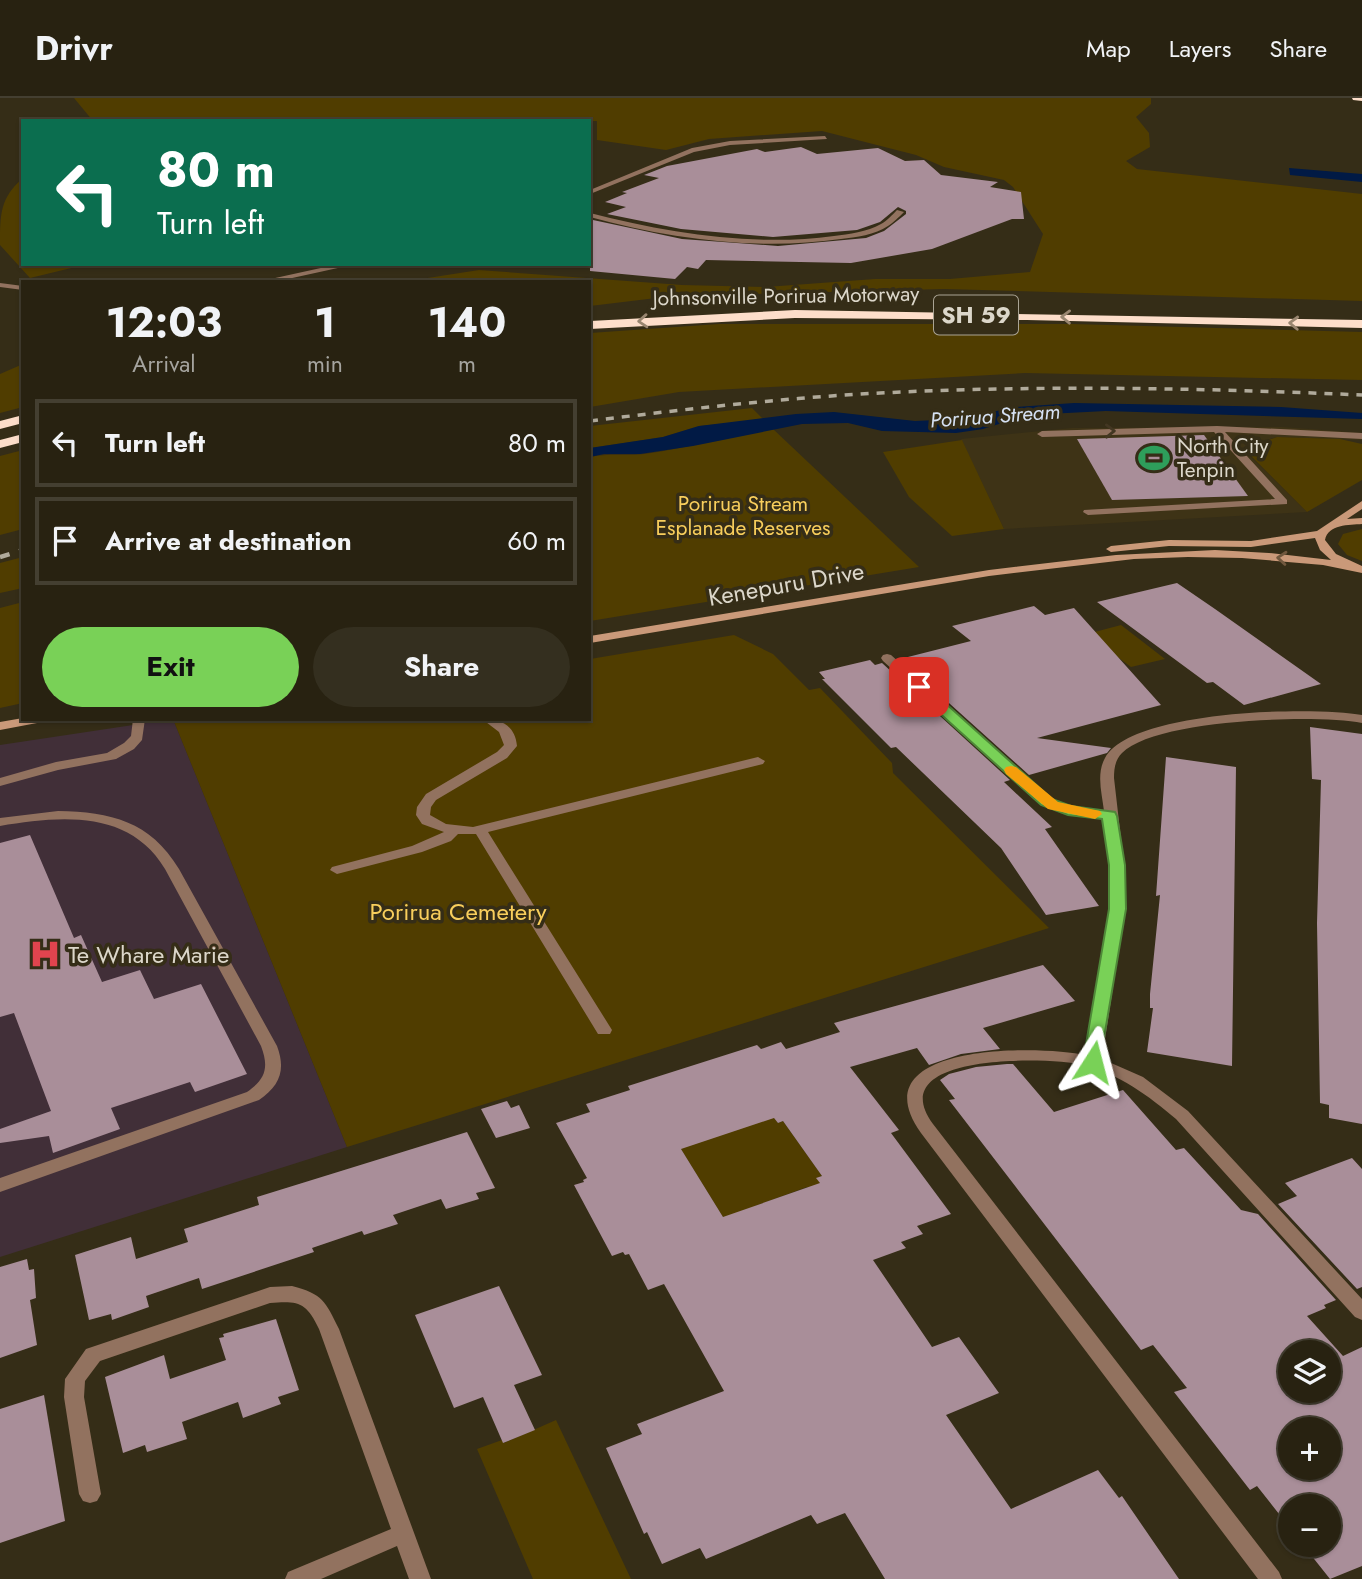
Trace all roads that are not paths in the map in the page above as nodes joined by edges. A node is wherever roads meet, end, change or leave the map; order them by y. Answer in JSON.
{"nodes":[{"id":1,"x":1356,"y":98,"type":"edge"},
{"id":2,"x":1362,"y":99,"type":"edge"},
{"id":3,"x":825,"y":138,"type":"dead end"},
{"id":4,"x":591,"y":192,"type":"edge"},
{"id":5,"x":900,"y":212,"type":"dead end"},
{"id":6,"x":591,"y":215,"type":"edge"},
{"id":7,"x":342,"y":266,"type":"edge"},
{"id":8,"x":271,"y":280,"type":"edge"},
{"id":9,"x":0,"y":285,"type":"edge"},
{"id":10,"x":21,"y":288,"type":"edge"},
{"id":11,"x":1362,"y":324,"type":"edge"},
{"id":12,"x":591,"y":325,"type":"edge"},
{"id":13,"x":21,"y":420,"type":"edge"},
{"id":14,"x":0,"y":425,"type":"edge"},
{"id":15,"x":1217,"y":429,"type":"junction"},
{"id":16,"x":1286,"y":432,"type":"junction"},
{"id":17,"x":1041,"y":434,"type":"dead end"},
{"id":18,"x":1362,"y":436,"type":"edge"},
{"id":19,"x":21,"y":439,"type":"edge"},
{"id":20,"x":0,"y":444,"type":"edge"},
{"id":21,"x":1237,"y":452,"type":"junction"},
{"id":22,"x":1362,"y":504,"type":"edge"},
{"id":23,"x":1088,"y":512,"type":"dead end"},
{"id":24,"x":1362,"y":521,"type":"edge"},
{"id":25,"x":1324,"y":531,"type":"junction"},
{"id":26,"x":1349,"y":566,"type":"junction"},
{"id":27,"x":1362,"y":570,"type":"edge"},
{"id":28,"x":989,"y":573,"type":"junction"},
{"id":29,"x":591,"y":640,"type":"edge"},
{"id":30,"x":887,"y":657,"type":"dead end"},
{"id":31,"x":1362,"y":719,"type":"edge"},
{"id":32,"x":26,"y":721,"type":"edge"},
{"id":33,"x":139,"y":721,"type":"edge"},
{"id":34,"x":491,"y":721,"type":"edge"},
{"id":35,"x":0,"y":726,"type":"edge"},
{"id":36,"x":758,"y":761,"type":"dead end"},
{"id":37,"x":0,"y":782,"type":"edge"},
{"id":38,"x":1110,"y":816,"type":"junction"},
{"id":39,"x":0,"y":822,"type":"edge"},
{"id":40,"x":480,"y":830,"type":"junction"},
{"id":41,"x":454,"y":831,"type":"junction"},
{"id":42,"x":337,"y":870,"type":"dead end"},
{"id":43,"x":604,"y":1030,"type":"dead end"},
{"id":44,"x":1093,"y":1062,"type":"junction"},
{"id":45,"x":0,"y":1185,"type":"edge"},
{"id":46,"x":1362,"y":1312,"type":"edge"},
{"id":47,"x":90,"y":1494,"type":"dead end"},
{"id":48,"x":402,"y":1534,"type":"junction"},
{"id":49,"x":296,"y":1579,"type":"edge"},
{"id":50,"x":419,"y":1579,"type":"edge"},
{"id":51,"x":1271,"y":1579,"type":"edge"}],
"edges":[{"from":1,"to":2,"type":"highway"},
{"from":3,"to":4,"type":"street"},
{"from":5,"to":6,"type":"street"},
{"from":7,"to":8,"type":"street"},
{"from":9,"to":10,"type":"street"},
{"from":11,"to":12,"type":"highway","name":"Johnsonville Porirua Motorway","number":"SH 59","one_way":true},
{"from":13,"to":14,"type":"highway"},
{"from":15,"to":16,"type":"street"},
{"from":17,"to":15,"type":"street","one_way":true},
{"from":15,"to":21,"type":"street"},
{"from":16,"to":18,"type":"street"},
{"from":16,"to":21,"type":"street"},
{"from":19,"to":20,"type":"highway"},
{"from":21,"to":23,"type":"street"},
{"from":22,"to":25,"type":"main road"},
{"from":24,"to":25,"type":"main road","name":"Kenepuru Drive"},
{"from":25,"to":26,"type":"main road"},
{"from":25,"to":28,"type":"main road","name":"Kenepuru Drive"},
{"from":26,"to":27,"type":"main road"},
{"from":26,"to":28,"type":"main road","name":"Kenepuru Drive","one_way":true},
{"from":28,"to":29,"type":"main road","name":"Kenepuru Drive"},
{"from":30,"to":38,"type":"street"},
{"from":31,"to":38,"type":"street"},
{"from":32,"to":35,"type":"main road"},
{"from":33,"to":37,"type":"street"},
{"from":34,"to":41,"type":"street"},
{"from":36,"to":40,"type":"street"},
{"from":38,"to":44,"type":"street"},
{"from":39,"to":45,"type":"street"},
{"from":40,"to":41,"type":"street"},
{"from":40,"to":43,"type":"street"},
{"from":41,"to":42,"type":"street"},
{"from":44,"to":46,"type":"street"},
{"from":44,"to":51,"type":"street"},
{"from":47,"to":48,"type":"street"},
{"from":48,"to":49,"type":"street"},
{"from":48,"to":50,"type":"street"}]}
